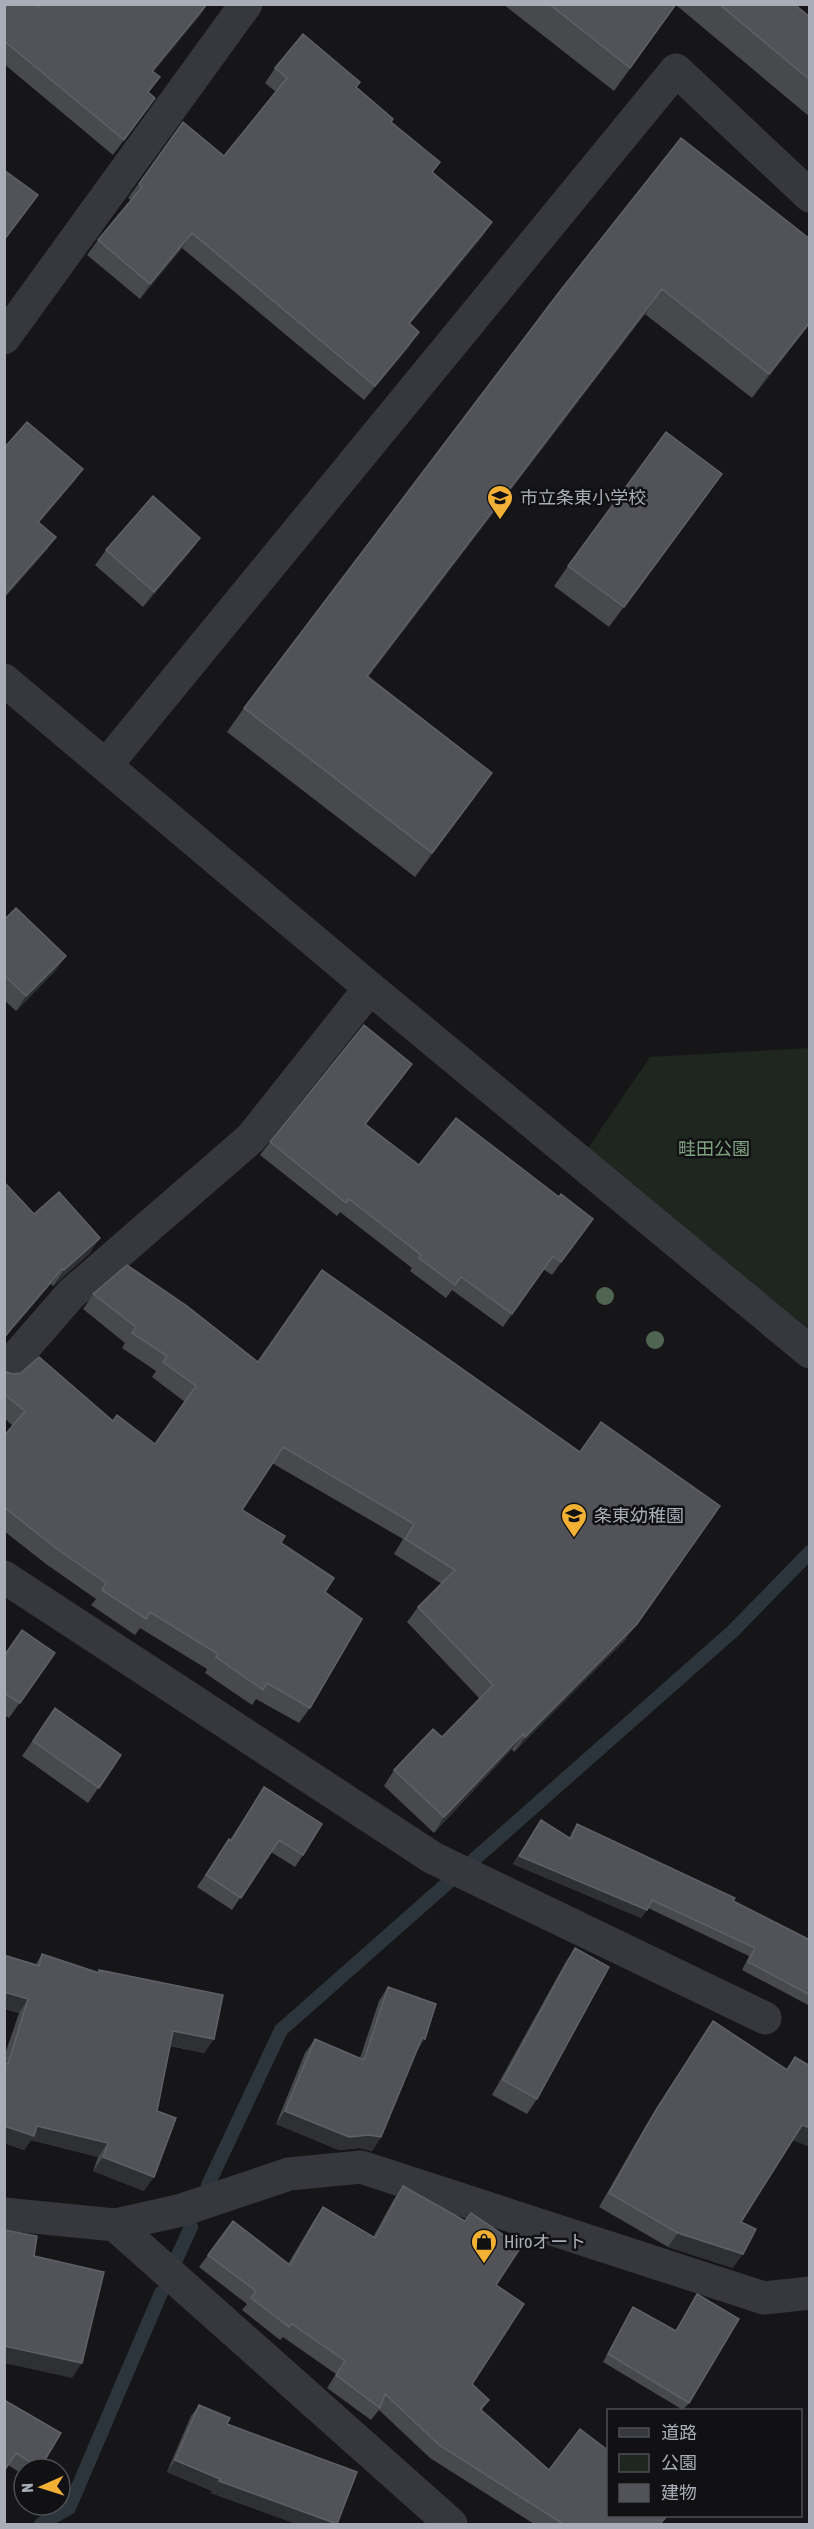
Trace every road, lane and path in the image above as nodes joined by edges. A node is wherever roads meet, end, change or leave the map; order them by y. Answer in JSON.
{"nodes":[{"id":1,"x":246,"y":4,"type":"edge"},
{"id":2,"x":810,"y":195,"type":"edge"},
{"id":3,"x":4,"y":338,"type":"edge"},
{"id":4,"x":4,"y":680,"type":"edge"},
{"id":5,"x":107,"y":765,"type":"junction"},
{"id":6,"x":370,"y":988,"type":"junction"},
{"id":7,"x":810,"y":1352,"type":"edge"},
{"id":8,"x":4,"y":1371,"type":"edge"},
{"id":9,"x":4,"y":1577,"type":"edge"},
{"id":10,"x":765,"y":2018,"type":"dead end"},
{"id":11,"x":4,"y":2214,"type":"edge"},
{"id":12,"x":115,"y":2225,"type":"junction"},
{"id":13,"x":810,"y":2293,"type":"edge"},
{"id":14,"x":451,"y":2524,"type":"edge"}],
"edges":[{"from":1,"to":3,"type":"street"},
{"from":2,"to":5,"type":"street"},
{"from":4,"to":5,"type":"street"},
{"from":5,"to":6,"type":"street"},
{"from":6,"to":7,"type":"street"},
{"from":6,"to":8,"type":"street"},
{"from":9,"to":10,"type":"street"},
{"from":11,"to":12,"type":"street"},
{"from":12,"to":13,"type":"street"},
{"from":12,"to":14,"type":"street"}]}
